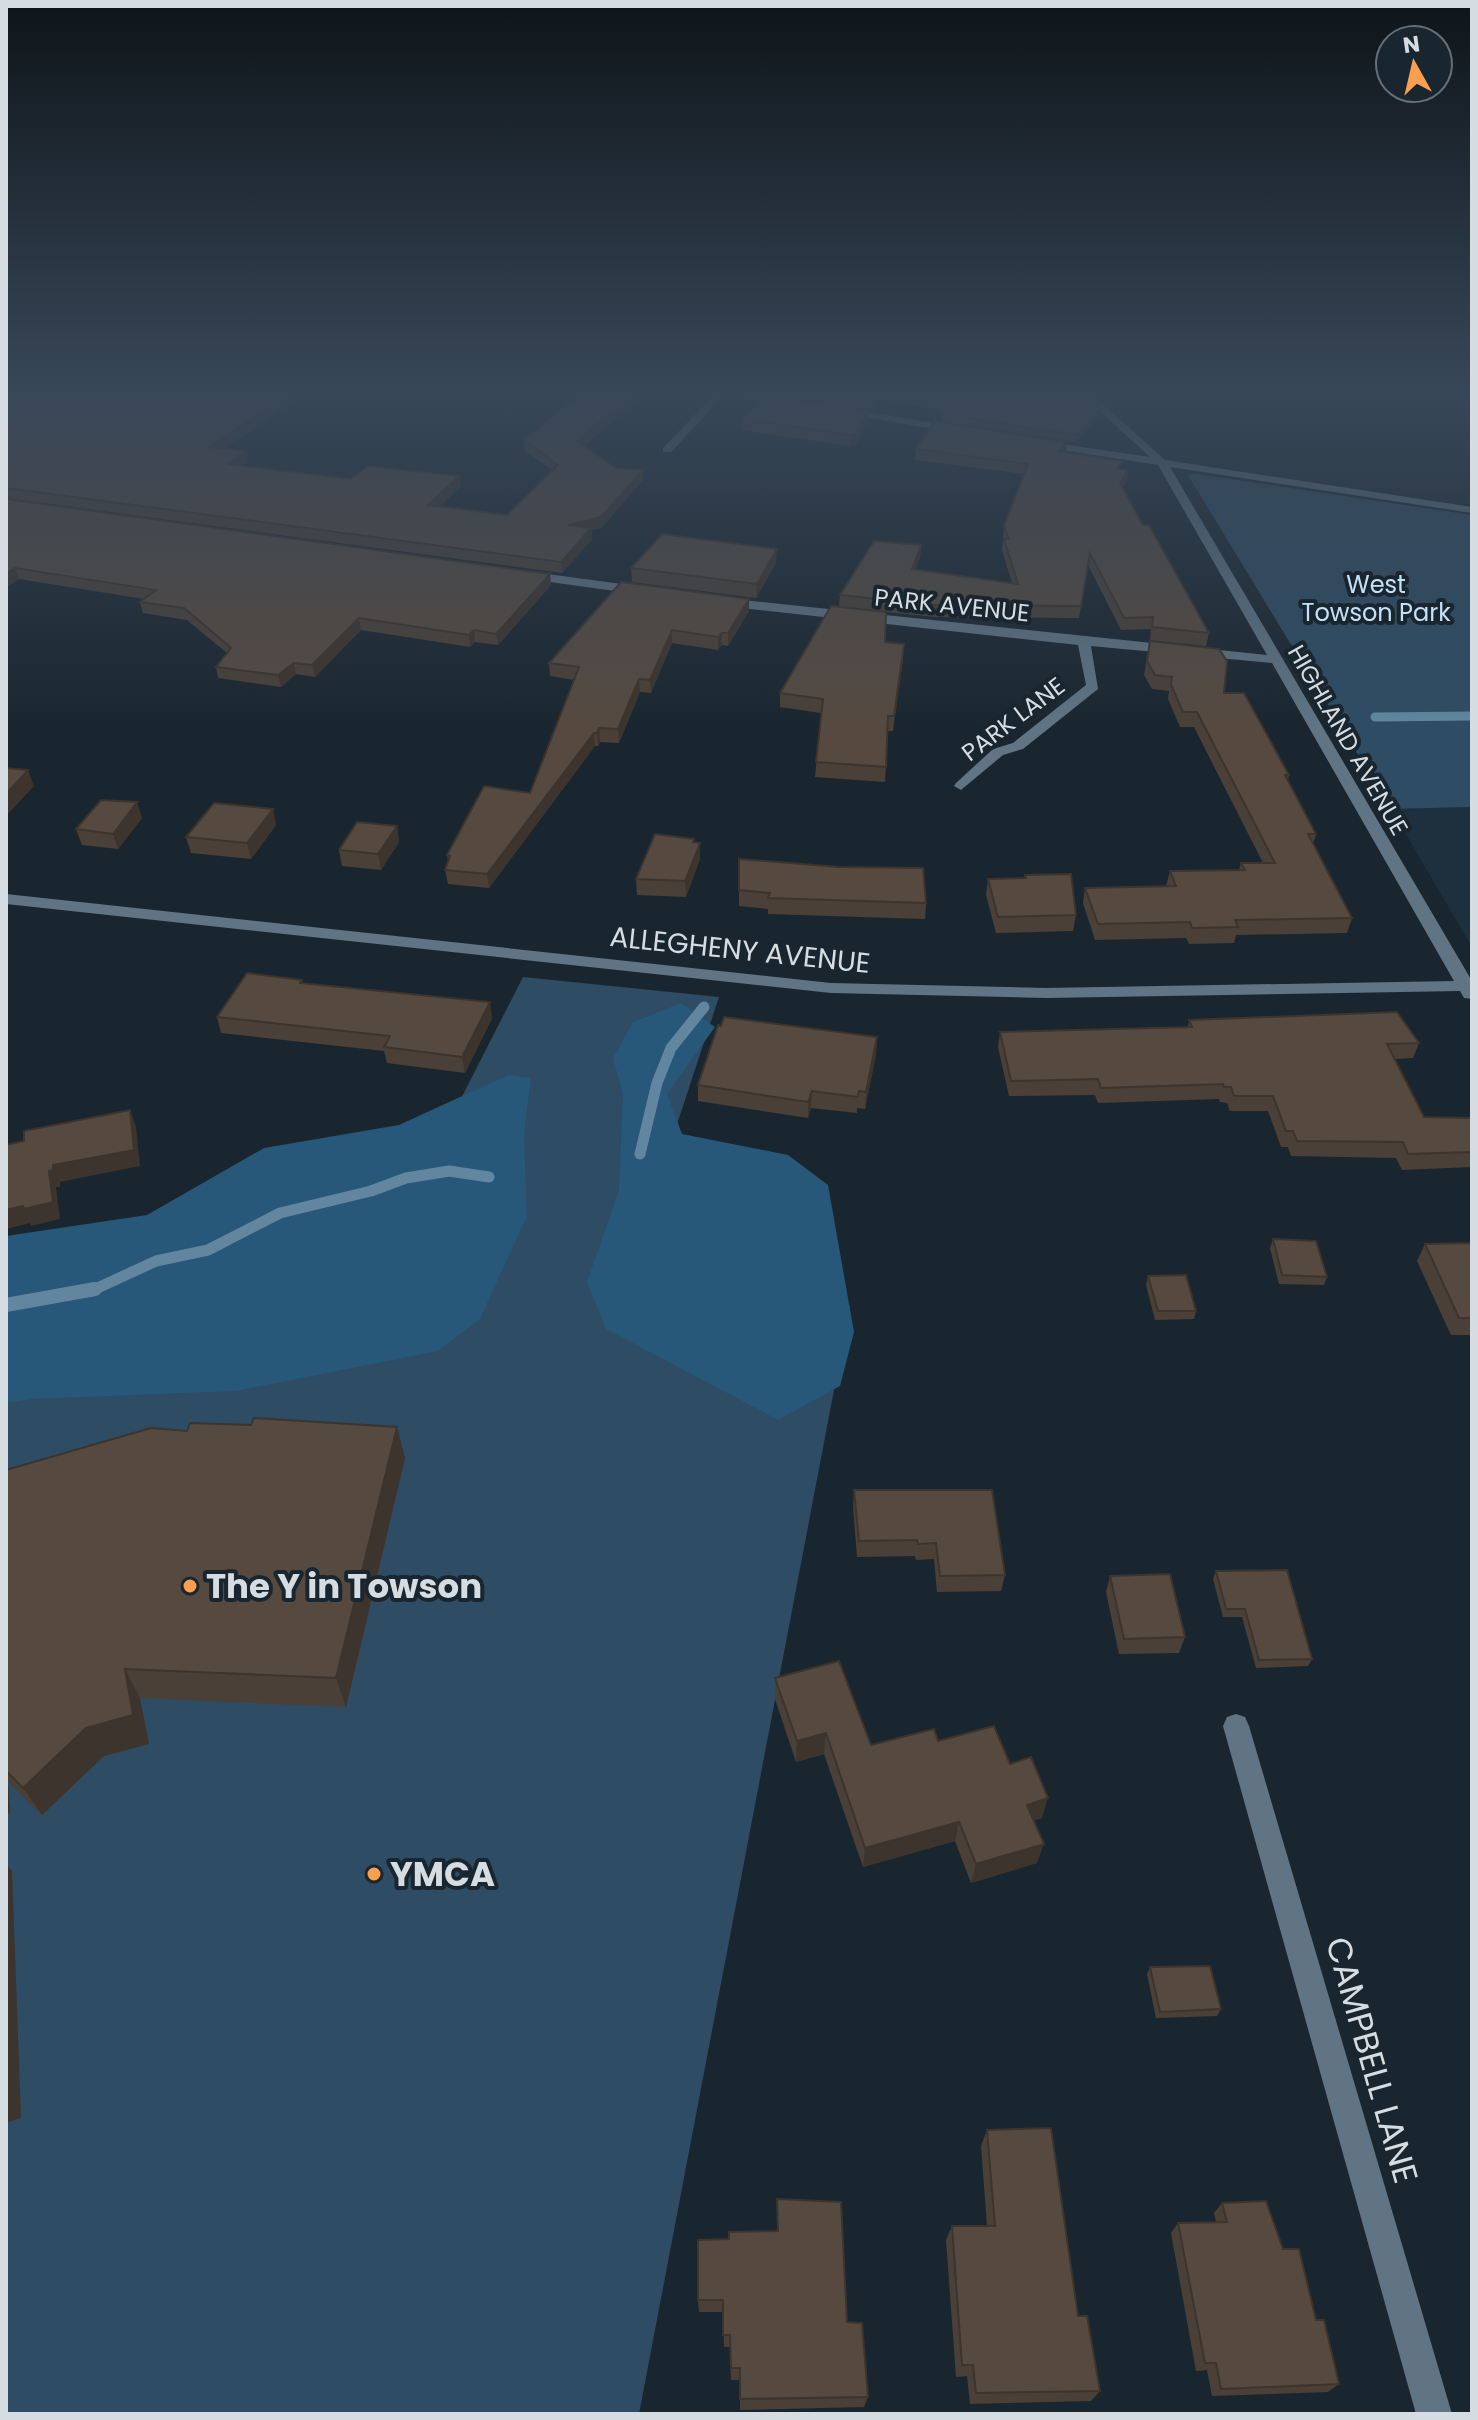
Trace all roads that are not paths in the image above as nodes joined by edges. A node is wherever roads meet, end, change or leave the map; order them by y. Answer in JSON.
{"nodes":[{"id":1,"x":1186,"y":503,"type":"edge"},
{"id":2,"x":1425,"y":503,"type":"edge"},
{"id":3,"x":1472,"y":510,"type":"edge"},
{"id":4,"x":510,"y":573,"type":"edge"},
{"id":5,"x":664,"y":594,"type":"edge"},
{"id":6,"x":711,"y":600,"type":"edge"},
{"id":7,"x":1084,"y":641,"type":"junction"},
{"id":8,"x":1276,"y":659,"type":"junction"},
{"id":9,"x":961,"y":786,"type":"dead end"},
{"id":10,"x":6,"y":899,"type":"edge"},
{"id":11,"x":1470,"y":990,"type":"edge"},
{"id":12,"x":1236,"y":1726,"type":"dead end"},
{"id":13,"x":1434,"y":2414,"type":"edge"}],
"edges":[{"from":1,"to":8,"type":"street","name":"HIGHLAND AVENUE"},
{"from":2,"to":3,"type":"street"},
{"from":4,"to":5,"type":"street"},
{"from":6,"to":7,"type":"street","name":"PARK AVENUE"},
{"from":7,"to":8,"type":"street","name":"PARK AVENUE"},
{"from":7,"to":9,"type":"street","name":"PARK LANE"},
{"from":8,"to":11,"type":"street","name":"HIGHLAND AVENUE"},
{"from":10,"to":11,"type":"street","name":"ALLEGHENY AVENUE"},
{"from":12,"to":13,"type":"street","name":"CAMPBELL LANE"}]}
